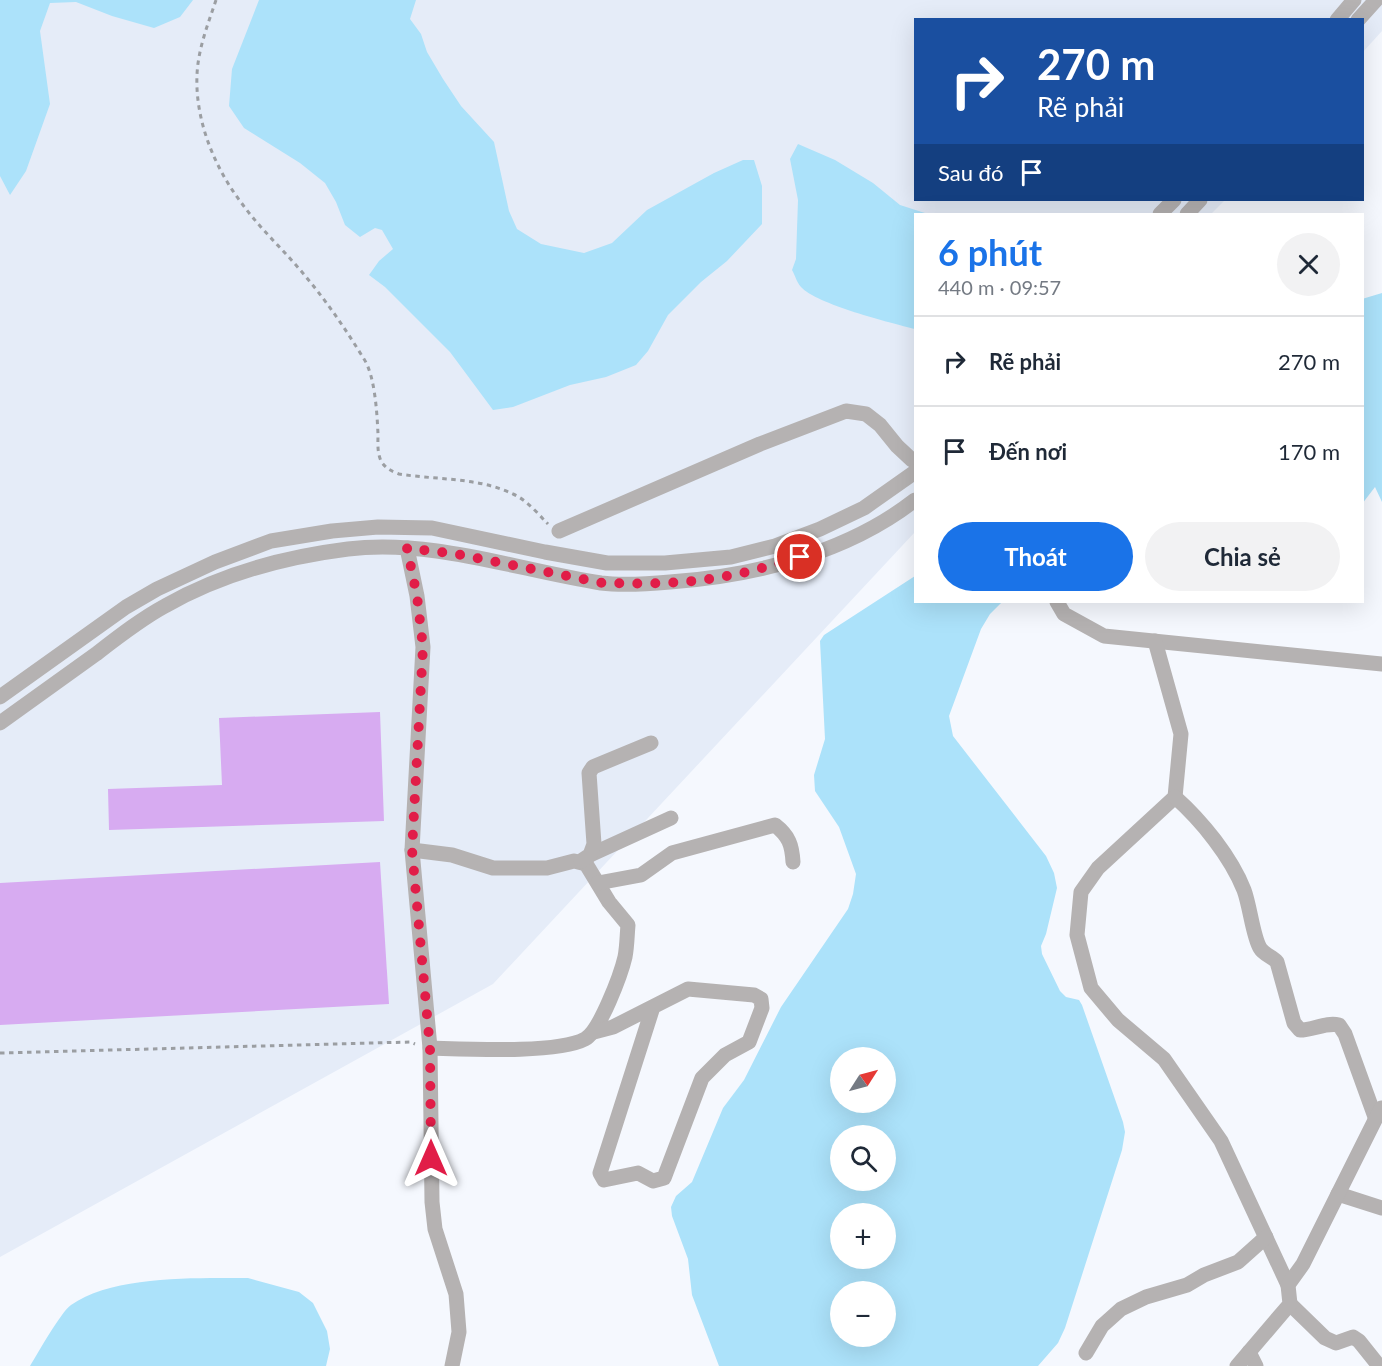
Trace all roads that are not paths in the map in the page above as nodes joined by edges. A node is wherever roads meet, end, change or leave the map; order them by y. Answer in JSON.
{"nodes":[{"id":1,"x":1354,"y":0,"type":"edge"},
{"id":2,"x":1376,"y":0,"type":"edge"},
{"id":3,"x":1339,"y":18,"type":"edge"},
{"id":4,"x":1361,"y":18,"type":"edge"},
{"id":5,"x":1173,"y":201,"type":"edge"},
{"id":6,"x":1199,"y":201,"type":"edge"},
{"id":7,"x":1161,"y":213,"type":"edge"},
{"id":8,"x":1188,"y":213,"type":"edge"},
{"id":9,"x":914,"y":459,"type":"edge"},
{"id":10,"x":914,"y":473,"type":"edge"},
{"id":11,"x":914,"y":501,"type":"edge"},
{"id":12,"x":560,"y":531,"type":"road end"},
{"id":13,"x":407,"y":548,"type":"junction"},
{"id":14,"x":1058,"y":603,"type":"edge"},
{"id":15,"x":1155,"y":641,"type":"junction"},
{"id":16,"x":1382,"y":664,"type":"edge"},
{"id":17,"x":0,"y":697,"type":"edge"},
{"id":18,"x":0,"y":723,"type":"edge"},
{"id":19,"x":651,"y":743,"type":"dead end"},
{"id":20,"x":1176,"y":797,"type":"junction"},
{"id":21,"x":671,"y":818,"type":"dead end"},
{"id":22,"x":412,"y":850,"type":"junction"},
{"id":23,"x":586,"y":858,"type":"junction"},
{"id":24,"x":793,"y":861,"type":"dead end"},
{"id":25,"x":598,"y":884,"type":"junction"},
{"id":26,"x":653,"y":1007,"type":"junction"},
{"id":27,"x":594,"y":1032,"type":"junction"},
{"id":28,"x":430,"y":1048,"type":"junction"},
{"id":29,"x":1378,"y":1112,"type":"edge"},
{"id":30,"x":1338,"y":1194,"type":"junction"},
{"id":31,"x":1382,"y":1208,"type":"edge"},
{"id":32,"x":1266,"y":1237,"type":"junction"},
{"id":33,"x":1288,"y":1285,"type":"junction"},
{"id":34,"x":1290,"y":1304,"type":"junction"},
{"id":35,"x":1249,"y":1352,"type":"junction"},
{"id":36,"x":1086,"y":1353,"type":"dead end"},
{"id":37,"x":452,"y":1366,"type":"edge"},
{"id":38,"x":1237,"y":1366,"type":"edge"},
{"id":39,"x":1256,"y":1366,"type":"edge"},
{"id":40,"x":1379,"y":1366,"type":"edge"}],
"edges":[{"from":1,"to":3,"type":"street"},
{"from":2,"to":4,"type":"street"},
{"from":5,"to":7,"type":"street"},
{"from":6,"to":8,"type":"street"},
{"from":9,"to":12,"type":"street"},
{"from":10,"to":17,"type":"street"},
{"from":11,"to":13,"type":"street"},
{"from":13,"to":18,"type":"street"},
{"from":13,"to":22,"type":"street"},
{"from":14,"to":15,"type":"street"},
{"from":15,"to":16,"type":"street"},
{"from":15,"to":20,"type":"street"},
{"from":19,"to":23,"type":"street"},
{"from":20,"to":29,"type":"street"},
{"from":20,"to":32,"type":"street"},
{"from":21,"to":23,"type":"street"},
{"from":22,"to":23,"type":"street"},
{"from":22,"to":28,"type":"street"},
{"from":23,"to":25,"type":"street"},
{"from":24,"to":25,"type":"street"},
{"from":25,"to":27,"type":"street"},
{"from":26,"to":26,"type":"street"},
{"from":26,"to":27,"type":"street"},
{"from":27,"to":28,"type":"street"},
{"from":28,"to":37,"type":"street"},
{"from":29,"to":30,"type":"street"},
{"from":30,"to":31,"type":"street"},
{"from":30,"to":33,"type":"street"},
{"from":32,"to":33,"type":"street"},
{"from":32,"to":36,"type":"street"},
{"from":33,"to":34,"type":"street"},
{"from":34,"to":35,"type":"street"},
{"from":34,"to":40,"type":"street"},
{"from":35,"to":38,"type":"street"},
{"from":35,"to":39,"type":"street"}]}
